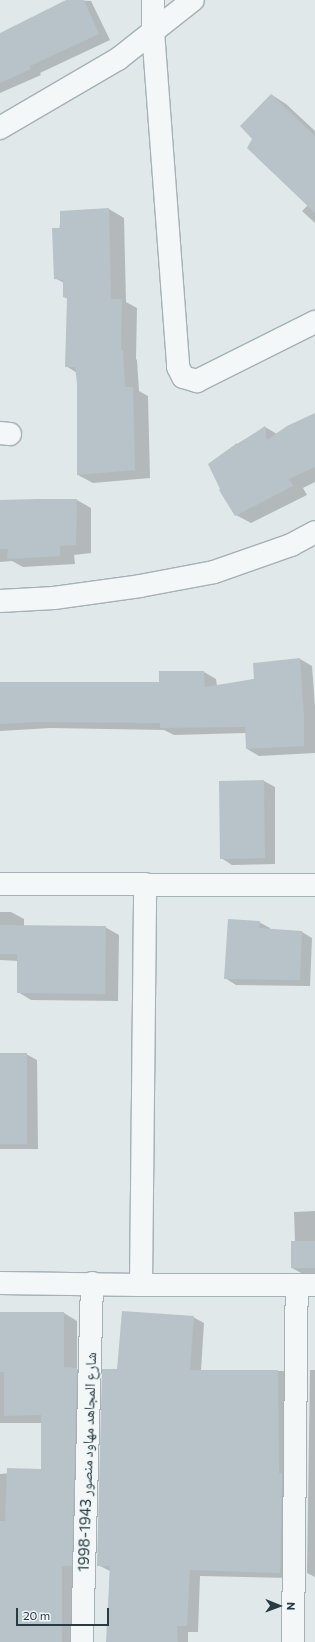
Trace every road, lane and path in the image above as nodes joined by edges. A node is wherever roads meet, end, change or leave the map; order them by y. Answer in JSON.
{"nodes":[{"id":1,"x":153,"y":0,"type":"edge"},
{"id":2,"x":193,"y":0,"type":"edge"},
{"id":3,"x":153,"y":31,"type":"junction"},
{"id":4,"x":0,"y":128,"type":"edge"},
{"id":5,"x":315,"y":322,"type":"edge"},
{"id":6,"x":315,"y":532,"type":"edge"},
{"id":7,"x":0,"y":601,"type":"edge"},
{"id":8,"x":0,"y":884,"type":"edge"},
{"id":9,"x":145,"y":884,"type":"junction"},
{"id":10,"x":315,"y":885,"type":"edge"},
{"id":11,"x":0,"y":1283,"type":"edge"},
{"id":12,"x":92,"y":1283,"type":"junction"},
{"id":13,"x":141,"y":1285,"type":"junction"},
{"id":14,"x":306,"y":1285,"type":"edge"},
{"id":15,"x":82,"y":1642,"type":"edge"},
{"id":16,"x":293,"y":1642,"type":"edge"}],
"edges":[{"from":1,"to":3,"type":"street"},
{"from":2,"to":3,"type":"street"},
{"from":3,"to":4,"type":"street"},
{"from":3,"to":5,"type":"street"},
{"from":6,"to":7,"type":"street"},
{"from":8,"to":9,"type":"street"},
{"from":9,"to":10,"type":"street"},
{"from":9,"to":13,"type":"street"},
{"from":11,"to":12,"type":"street"},
{"from":12,"to":13,"type":"street"},
{"from":12,"to":15,"type":"street","name":"شارع المجاهد مهاود منصور 1943-1998"},
{"from":13,"to":14,"type":"street"},
{"from":14,"to":16,"type":"street"}]}
